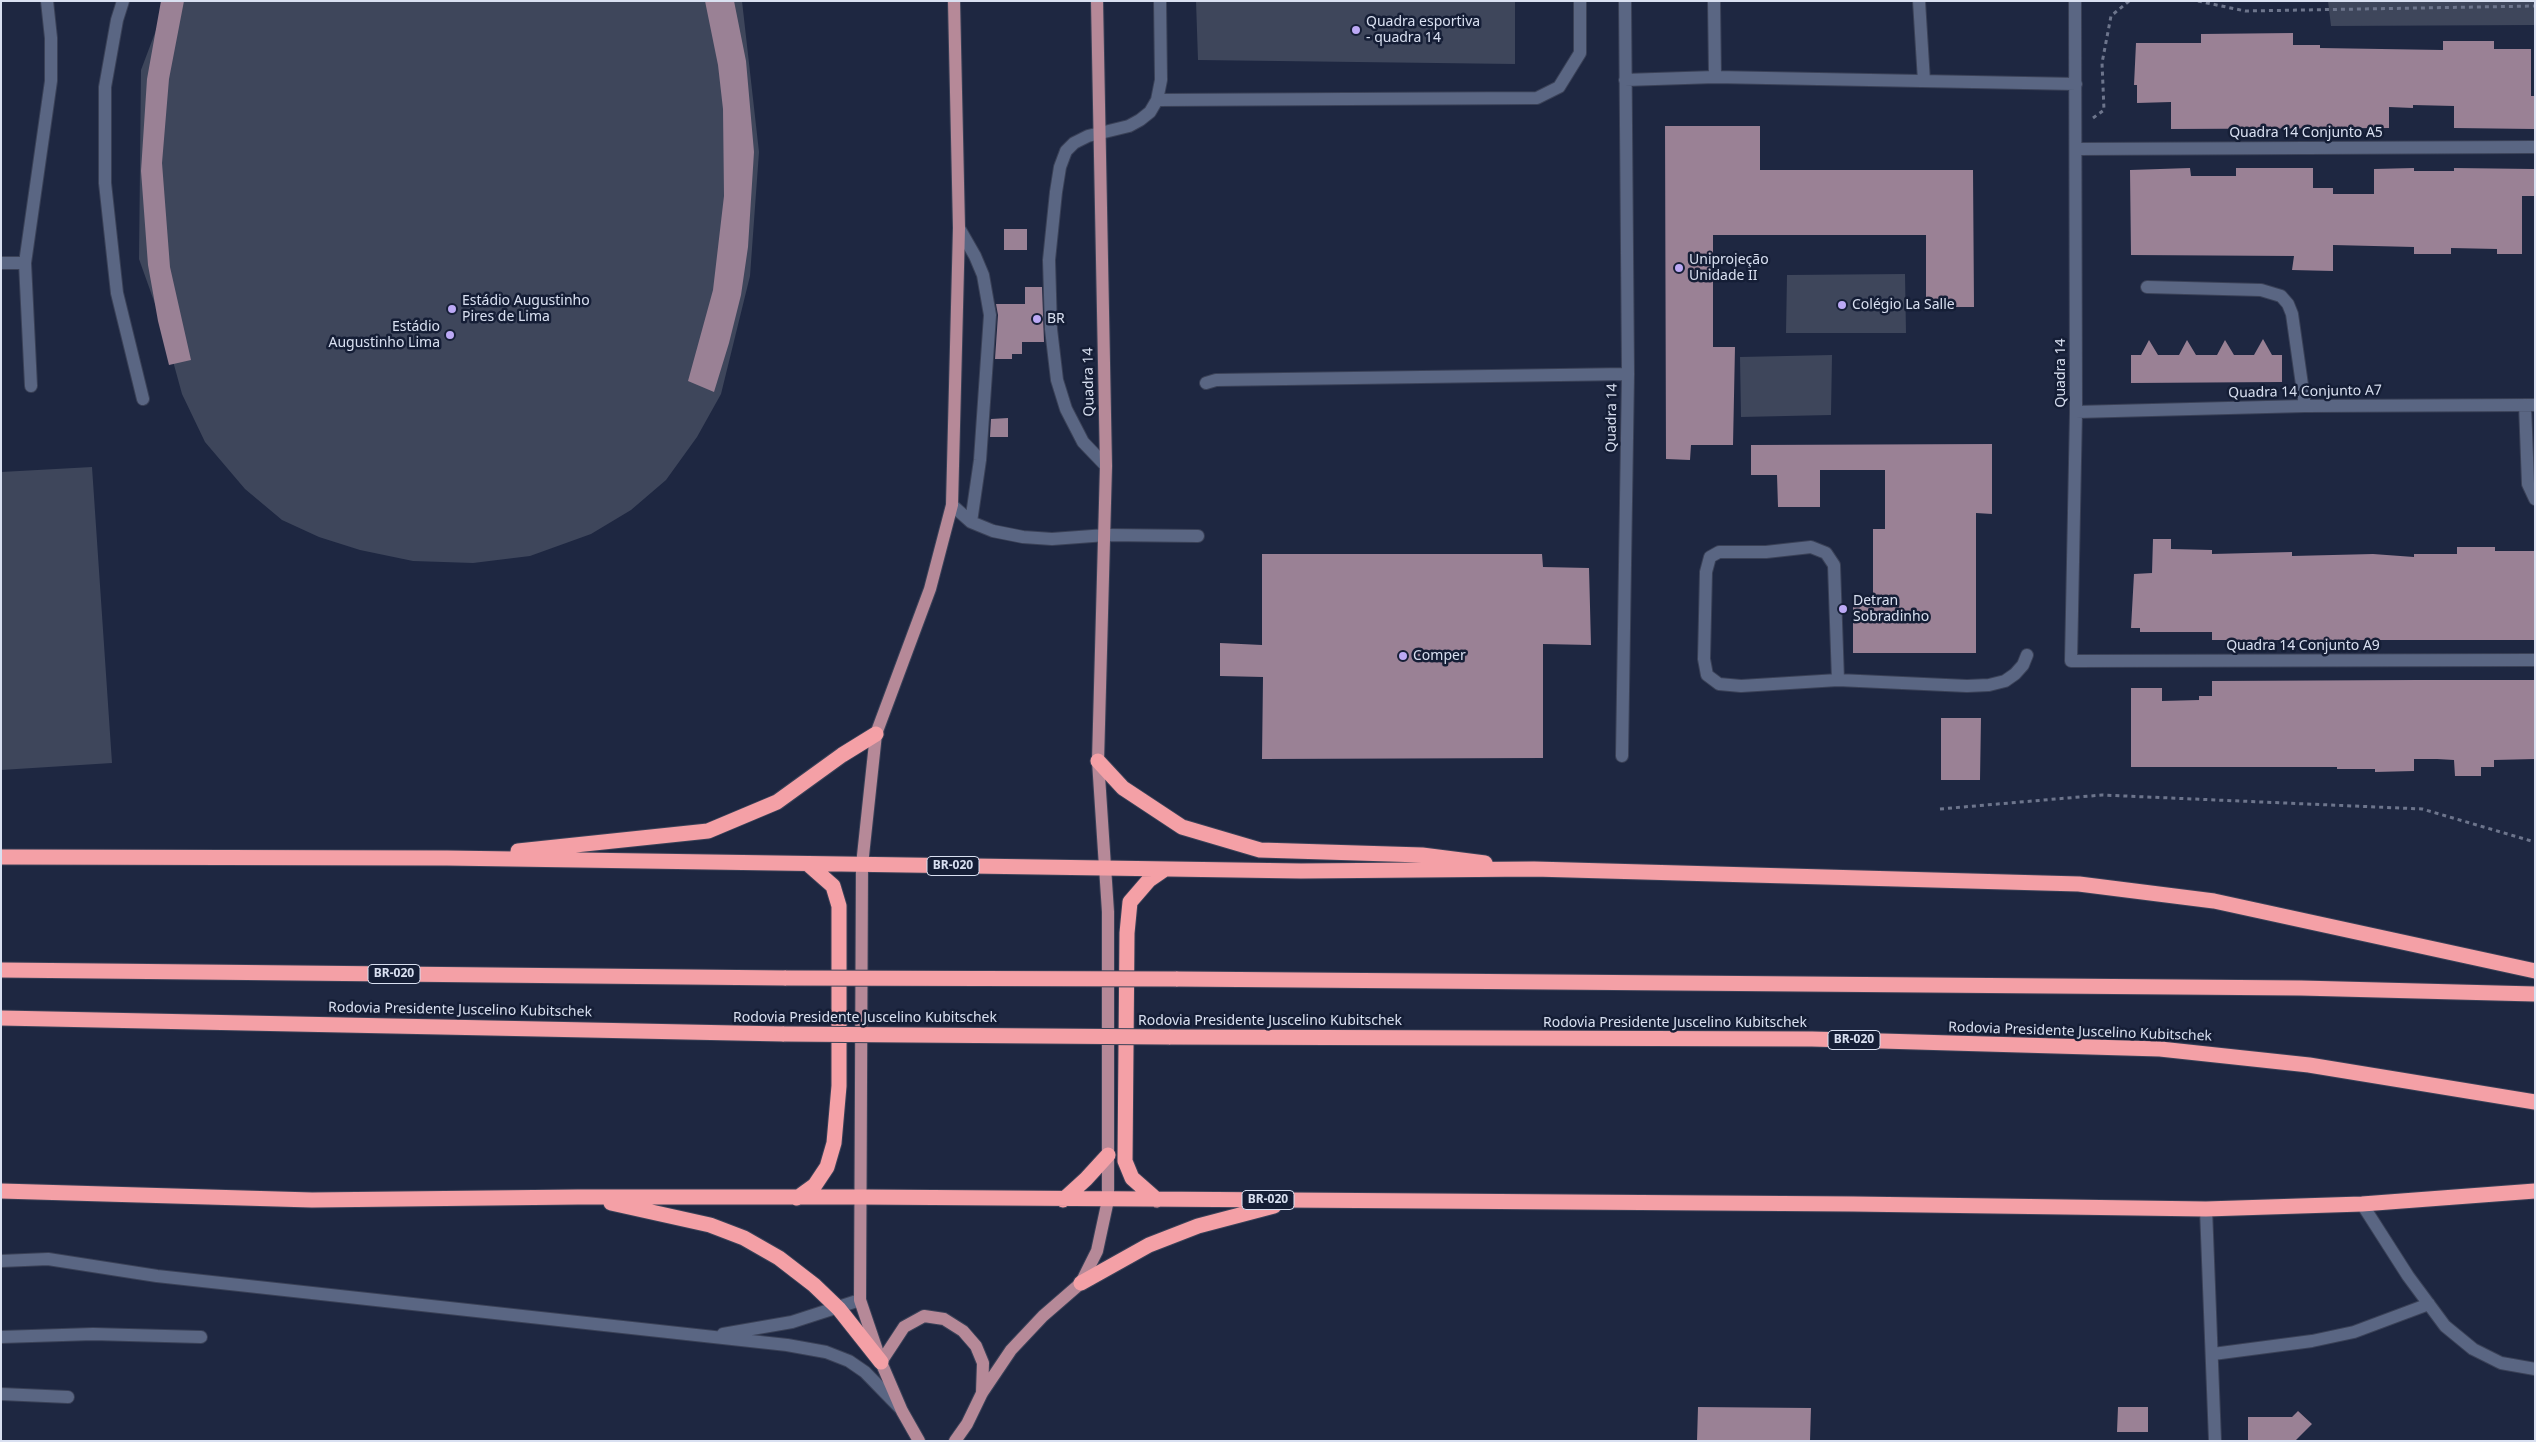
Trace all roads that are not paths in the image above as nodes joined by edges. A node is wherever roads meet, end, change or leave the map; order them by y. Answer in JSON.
{"nodes":[{"id":1,"x":47,"y":1,"type":"edge"},
{"id":2,"x":123,"y":1,"type":"edge"},
{"id":3,"x":954,"y":1,"type":"edge"},
{"id":4,"x":1097,"y":1,"type":"edge"},
{"id":5,"x":1160,"y":1,"type":"edge"},
{"id":6,"x":1580,"y":1,"type":"edge"},
{"id":7,"x":1625,"y":1,"type":"edge"},
{"id":8,"x":1714,"y":1,"type":"edge"},
{"id":9,"x":1919,"y":1,"type":"edge"},
{"id":10,"x":2075,"y":1,"type":"edge"},
{"id":11,"x":1715,"y":77,"type":"junction"},
{"id":12,"x":1625,"y":80,"type":"junction"},
{"id":13,"x":1924,"y":81,"type":"junction"},
{"id":14,"x":2076,"y":84,"type":"junction"},
{"id":15,"x":1157,"y":100,"type":"junction"},
{"id":16,"x":1098,"y":133,"type":"junction"},
{"id":17,"x":2535,"y":147,"type":"edge"},
{"id":18,"x":2077,"y":149,"type":"junction"},
{"id":19,"x":959,"y":228,"type":"junction"},
{"id":20,"x":1,"y":263,"type":"edge"},
{"id":21,"x":26,"y":263,"type":"junction"},
{"id":22,"x":2147,"y":287,"type":"dead end"},
{"id":23,"x":1628,"y":374,"type":"junction"},
{"id":24,"x":1206,"y":383,"type":"dead end"},
{"id":25,"x":31,"y":386,"type":"dead end"},
{"id":26,"x":143,"y":399,"type":"dead end"},
{"id":27,"x":2530,"y":405,"type":"edge"},
{"id":28,"x":2305,"y":406,"type":"junction"},
{"id":29,"x":2076,"y":412,"type":"junction"},
{"id":30,"x":1106,"y":466,"type":"junction"},
{"id":31,"x":2535,"y":498,"type":"edge"},
{"id":32,"x":952,"y":505,"type":"junction"},
{"id":33,"x":971,"y":522,"type":"junction"},
{"id":34,"x":1106,"y":535,"type":"junction"},
{"id":35,"x":1198,"y":536,"type":"dead end"},
{"id":36,"x":2027,"y":655,"type":"dead end"},
{"id":37,"x":2535,"y":660,"type":"edge"},
{"id":38,"x":2071,"y":661,"type":"joint"},
{"id":39,"x":1838,"y":680,"type":"junction"},
{"id":40,"x":876,"y":734,"type":"junction"},
{"id":41,"x":1622,"y":756,"type":"dead end"},
{"id":42,"x":1098,"y":761,"type":"junction"},
{"id":43,"x":1,"y":857,"type":"edge"},
{"id":44,"x":447,"y":858,"type":"junction"},
{"id":45,"x":808,"y":864,"type":"junction"},
{"id":46,"x":862,"y":864,"type":"junction"},
{"id":47,"x":1106,"y":868,"type":"junction"},
{"id":48,"x":1165,"y":869,"type":"junction"},
{"id":49,"x":1534,"y":869,"type":"junction"},
{"id":50,"x":1,"y":970,"type":"edge"},
{"id":51,"x":2535,"y":971,"type":"edge"},
{"id":52,"x":2535,"y":994,"type":"edge"},
{"id":53,"x":1,"y":1018,"type":"edge"},
{"id":54,"x":2535,"y":1102,"type":"edge"},
{"id":55,"x":1108,"y":1155,"type":"junction"},
{"id":56,"x":1,"y":1191,"type":"edge"},
{"id":57,"x":2535,"y":1191,"type":"edge"},
{"id":58,"x":578,"y":1196,"type":"junction"},
{"id":59,"x":862,"y":1197,"type":"junction"},
{"id":60,"x":797,"y":1198,"type":"junction"},
{"id":61,"x":1063,"y":1200,"type":"junction"},
{"id":62,"x":1108,"y":1200,"type":"junction"},
{"id":63,"x":1157,"y":1200,"type":"junction"},
{"id":64,"x":1293,"y":1200,"type":"junction"},
{"id":65,"x":2362,"y":1204,"type":"junction"},
{"id":66,"x":2206,"y":1209,"type":"junction"},
{"id":67,"x":1,"y":1261,"type":"edge"},
{"id":68,"x":1081,"y":1283,"type":"junction"},
{"id":69,"x":860,"y":1300,"type":"junction"},
{"id":70,"x":2429,"y":1304,"type":"junction"},
{"id":71,"x":838,"y":1309,"type":"junction"},
{"id":72,"x":708,"y":1336,"type":"junction"},
{"id":73,"x":1,"y":1337,"type":"edge"},
{"id":74,"x":201,"y":1337,"type":"dead end"},
{"id":75,"x":2213,"y":1354,"type":"junction"},
{"id":76,"x":881,"y":1362,"type":"junction"},
{"id":77,"x":2535,"y":1369,"type":"edge"},
{"id":78,"x":982,"y":1393,"type":"junction"},
{"id":79,"x":1,"y":1394,"type":"edge"},
{"id":80,"x":68,"y":1397,"type":"dead end"},
{"id":81,"x":902,"y":1411,"type":"junction"},
{"id":82,"x":918,"y":1441,"type":"edge"},
{"id":83,"x":955,"y":1441,"type":"edge"},
{"id":84,"x":2215,"y":1441,"type":"edge"}],
"edges":[{"from":1,"to":21,"type":"street"},
{"from":2,"to":26,"type":"street"},
{"from":3,"to":19,"type":"main road"},
{"from":4,"to":16,"type":"main road","name":"Quadra 14"},
{"from":5,"to":15,"type":"street"},
{"from":6,"to":15,"type":"street"},
{"from":7,"to":12,"type":"street","name":"Quadra 14"},
{"from":8,"to":11,"type":"street"},
{"from":9,"to":13,"type":"street"},
{"from":10,"to":14,"type":"street","name":"Quadra 14"},
{"from":11,"to":12,"type":"street"},
{"from":11,"to":13,"type":"street"},
{"from":12,"to":23,"type":"street","name":"Quadra 14"},
{"from":13,"to":14,"type":"street"},
{"from":14,"to":18,"type":"street","name":"Quadra 14"},
{"from":15,"to":16,"type":"street"},
{"from":16,"to":30,"type":"main road","name":"Quadra 14"},
{"from":16,"to":30,"type":"street"},
{"from":17,"to":18,"type":"street","name":"Quadra 14 Conjunto A5"},
{"from":18,"to":29,"type":"street","name":"Quadra 14"},
{"from":19,"to":32,"type":"main road"},
{"from":19,"to":33,"type":"street"},
{"from":20,"to":21,"type":"street"},
{"from":21,"to":25,"type":"street"},
{"from":22,"to":28,"type":"street"},
{"from":23,"to":24,"type":"street"},
{"from":23,"to":41,"type":"street","name":"Quadra 14"},
{"from":27,"to":28,"type":"street","name":"Quadra 14 Conjunto A7"},
{"from":27,"to":31,"type":"street"},
{"from":28,"to":29,"type":"street","name":"Quadra 14 Conjunto A7"},
{"from":29,"to":38,"type":"street","name":"Quadra 14"},
{"from":30,"to":34,"type":"main road","name":"Quadra 14"},
{"from":32,"to":33,"type":"street"},
{"from":32,"to":40,"type":"main road"},
{"from":33,"to":34,"type":"street"},
{"from":34,"to":35,"type":"street"},
{"from":34,"to":42,"type":"main road","name":"Quadra 14"},
{"from":36,"to":39,"type":"street"},
{"from":37,"to":38,"type":"street","name":"Quadra 14 Conjunto A9"},
{"from":39,"to":39,"type":"street"},
{"from":40,"to":44,"type":"highway"},
{"from":40,"to":46,"type":"main road"},
{"from":42,"to":47,"type":"main road","name":"Quadra 14"},
{"from":42,"to":49,"type":"highway"},
{"from":43,"to":44,"type":"highway","number":"BR-020"},
{"from":44,"to":45,"type":"highway","number":"BR-020"},
{"from":45,"to":46,"type":"highway","number":"BR-020"},
{"from":45,"to":60,"type":"highway"},
{"from":46,"to":47,"type":"highway","number":"BR-020"},
{"from":46,"to":59,"type":"main road"},
{"from":47,"to":48,"type":"highway","number":"BR-020"},
{"from":47,"to":55,"type":"main road","name":"Quadra 14"},
{"from":48,"to":49,"type":"highway","number":"BR-020"},
{"from":48,"to":63,"type":"highway"},
{"from":49,"to":51,"type":"highway","number":"BR-020"},
{"from":50,"to":52,"type":"highway","number":"BR-020","bridge":true},
{"from":53,"to":54,"type":"highway","name":"Rodovia Presidente Juscelino Kubitschek","number":"BR-020","bridge":true},
{"from":55,"to":61,"type":"highway"},
{"from":55,"to":62,"type":"main road","name":"Quadra 14"},
{"from":56,"to":58,"type":"highway","number":"BR-020"},
{"from":57,"to":65,"type":"highway","number":"BR-020"},
{"from":58,"to":60,"type":"highway","number":"BR-020"},
{"from":58,"to":71,"type":"highway"},
{"from":59,"to":60,"type":"highway","number":"BR-020"},
{"from":59,"to":61,"type":"highway","number":"BR-020"},
{"from":59,"to":69,"type":"main road"},
{"from":61,"to":62,"type":"highway","number":"BR-020"},
{"from":62,"to":63,"type":"highway","number":"BR-020"},
{"from":62,"to":68,"type":"main road","name":"Quadra 14"},
{"from":63,"to":64,"type":"highway","number":"BR-020"},
{"from":64,"to":66,"type":"highway","number":"BR-020"},
{"from":64,"to":68,"type":"highway"},
{"from":65,"to":66,"type":"highway","number":"BR-020"},
{"from":65,"to":70,"type":"street"},
{"from":66,"to":75,"type":"street"},
{"from":67,"to":72,"type":"street"},
{"from":68,"to":78,"type":"main road"},
{"from":69,"to":71,"type":"street"},
{"from":69,"to":76,"type":"main road"},
{"from":70,"to":75,"type":"street"},
{"from":70,"to":77,"type":"street"},
{"from":71,"to":72,"type":"street"},
{"from":71,"to":76,"type":"highway"},
{"from":72,"to":81,"type":"street"},
{"from":73,"to":74,"type":"street"},
{"from":75,"to":84,"type":"street"},
{"from":76,"to":78,"type":"main road"},
{"from":76,"to":81,"type":"main road"},
{"from":78,"to":83,"type":"main road"},
{"from":79,"to":80,"type":"street"},
{"from":81,"to":82,"type":"main road"}]}
